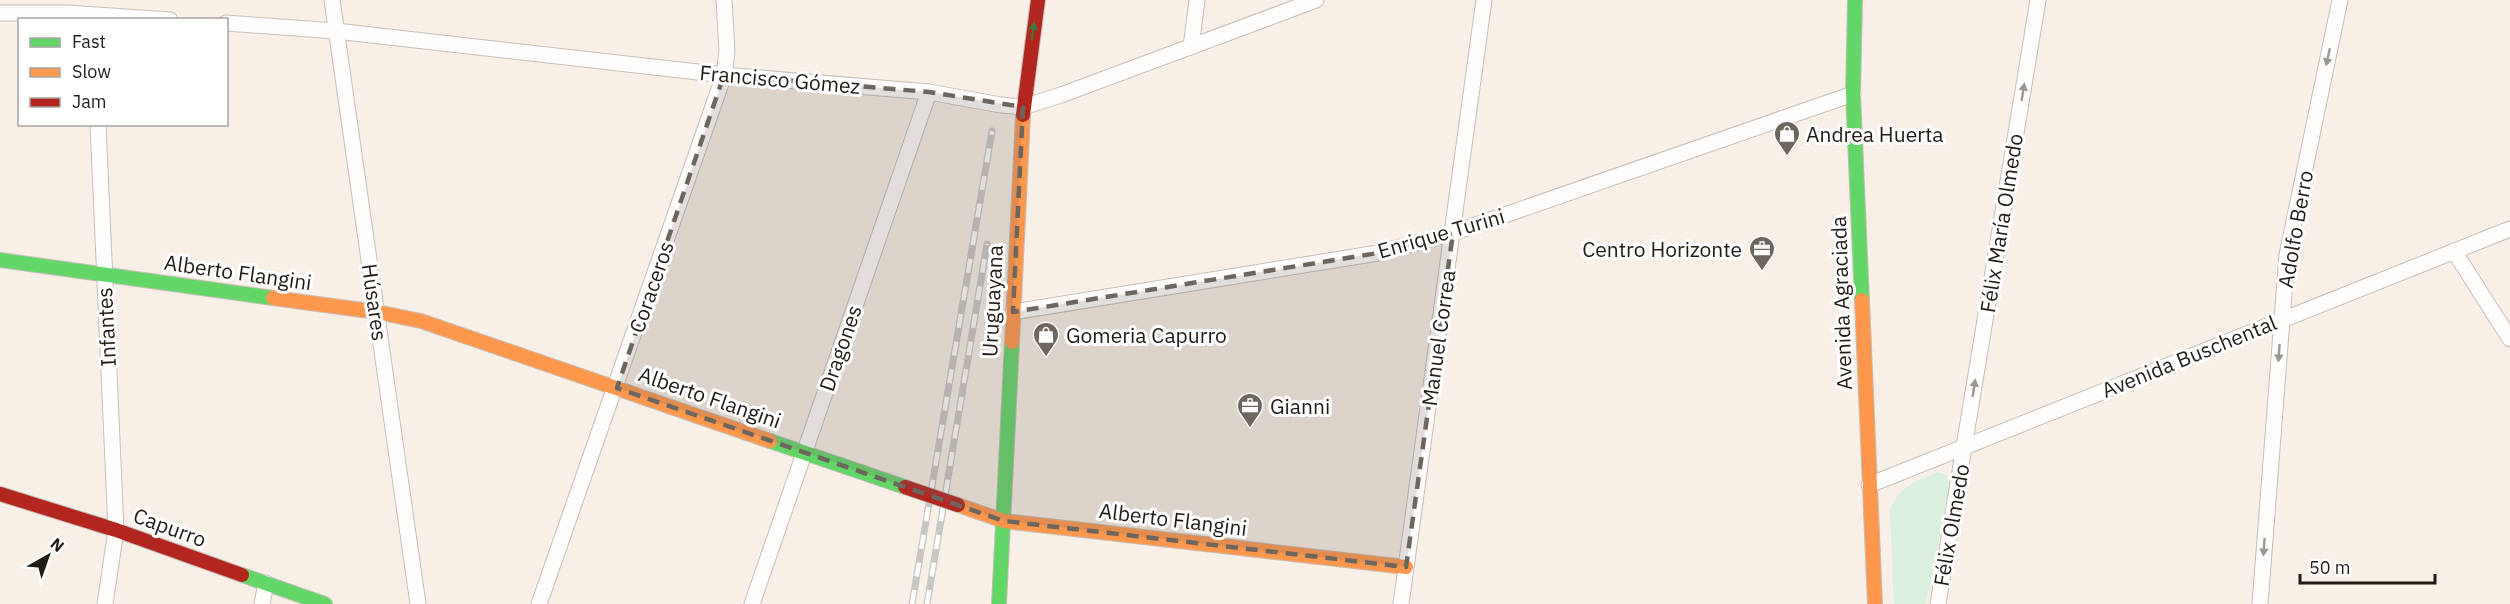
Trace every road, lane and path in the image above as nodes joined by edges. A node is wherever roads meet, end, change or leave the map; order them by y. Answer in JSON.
{"nodes":[{"id":1,"x":332,"y":0,"type":"edge"},
{"id":2,"x":724,"y":0,"type":"edge"},
{"id":3,"x":1038,"y":0,"type":"edge"},
{"id":4,"x":1197,"y":0,"type":"edge"},
{"id":5,"x":1316,"y":0,"type":"edge"},
{"id":6,"x":1484,"y":0,"type":"edge"},
{"id":7,"x":1855,"y":0,"type":"edge"},
{"id":8,"x":2038,"y":0,"type":"edge"},
{"id":9,"x":2340,"y":0,"type":"edge"},
{"id":10,"x":0,"y":13,"type":"edge"},
{"id":11,"x":94,"y":17,"type":"edge"},
{"id":12,"x":119,"y":18,"type":"edge"},
{"id":13,"x":228,"y":24,"type":"edge"},
{"id":14,"x":336,"y":31,"type":"junction"},
{"id":15,"x":1191,"y":47,"type":"junction"},
{"id":16,"x":724,"y":75,"type":"junction"},
{"id":17,"x":929,"y":92,"type":"junction"},
{"id":18,"x":1853,"y":94,"type":"junction"},
{"id":19,"x":1023,"y":107,"type":"junction"},
{"id":20,"x":98,"y":126,"type":"edge"},
{"id":21,"x":2510,"y":229,"type":"edge"},
{"id":22,"x":1453,"y":233,"type":"junction"},
{"id":23,"x":2454,"y":251,"type":"junction"},
{"id":24,"x":0,"y":260,"type":"edge"},
{"id":25,"x":104,"y":274,"type":"junction"},
{"id":26,"x":377,"y":312,"type":"junction"},
{"id":27,"x":1013,"y":312,"type":"junction"},
{"id":28,"x":2281,"y":318,"type":"junction"},
{"id":29,"x":2510,"y":339,"type":"edge"},
{"id":30,"x":617,"y":388,"type":"junction"},
{"id":31,"x":1964,"y":446,"type":"junction"},
{"id":32,"x":804,"y":452,"type":"junction"},
{"id":33,"x":1869,"y":485,"type":"junction"},
{"id":34,"x":0,"y":494,"type":"edge"},
{"id":35,"x":1004,"y":521,"type":"junction"},
{"id":36,"x":116,"y":530,"type":"junction"},
{"id":37,"x":1406,"y":567,"type":"junction"},
{"id":38,"x":266,"y":583,"type":"junction"},
{"id":39,"x":105,"y":604,"type":"edge"},
{"id":40,"x":262,"y":604,"type":"edge"},
{"id":41,"x":325,"y":604,"type":"edge"},
{"id":42,"x":418,"y":604,"type":"edge"},
{"id":43,"x":539,"y":604,"type":"edge"},
{"id":44,"x":752,"y":604,"type":"edge"},
{"id":45,"x":999,"y":604,"type":"edge"},
{"id":46,"x":1401,"y":604,"type":"edge"},
{"id":47,"x":1875,"y":604,"type":"edge"},
{"id":48,"x":1938,"y":604,"type":"edge"},
{"id":49,"x":2260,"y":604,"type":"edge"}],
"edges":[{"from":1,"to":14,"type":"street","name":"Húsares"},
{"from":2,"to":16,"type":"street","name":"Coraceros"},
{"from":19,"to":3,"type":"street","name":"Uruguayana","one_way":true},
{"from":4,"to":15,"type":"street"},
{"from":5,"to":15,"type":"street","name":"Francisco Gómez"},
{"from":6,"to":22,"type":"street","name":"Manuel Correa"},
{"from":7,"to":18,"type":"street","name":"Avenida Agraciada"},
{"from":31,"to":8,"type":"street","name":"Félix María Olmedo","one_way":true},
{"from":9,"to":28,"type":"street","name":"Adolfo Berro","one_way":true},
{"from":10,"to":11,"type":"street"},
{"from":11,"to":12,"type":"street"},
{"from":13,"to":14,"type":"street","name":"Francisco Gómez"},
{"from":14,"to":16,"type":"street","name":"Francisco Gómez"},
{"from":14,"to":26,"type":"street","name":"Húsares"},
{"from":15,"to":19,"type":"street","name":"Francisco Gómez"},
{"from":16,"to":17,"type":"street","name":"Francisco Gómez"},
{"from":16,"to":30,"type":"street","name":"Coraceros"},
{"from":17,"to":19,"type":"street","name":"Francisco Gómez"},
{"from":17,"to":32,"type":"street","name":"Dragones"},
{"from":18,"to":22,"type":"street","name":"Enrique Turini"},
{"from":18,"to":33,"type":"street","name":"Avenida Agraciada"},
{"from":19,"to":27,"type":"street","name":"Uruguayana"},
{"from":20,"to":25,"type":"street","name":"Infantes"},
{"from":21,"to":23,"type":"street","name":"Avenida Buschental"},
{"from":22,"to":27,"type":"street","name":"Enrique Turini"},
{"from":22,"to":37,"type":"street","name":"Manuel Correa"},
{"from":23,"to":28,"type":"street","name":"Avenida Buschental"},
{"from":23,"to":29,"type":"street"},
{"from":24,"to":25,"type":"street","name":"Alberto Flangini"},
{"from":25,"to":26,"type":"street","name":"Alberto Flangini"},
{"from":25,"to":36,"type":"street","name":"Infantes"},
{"from":26,"to":30,"type":"street","name":"Alberto Flangini"},
{"from":26,"to":42,"type":"street","name":"Húsares"},
{"from":27,"to":35,"type":"street","name":"Uruguayana"},
{"from":28,"to":31,"type":"street","name":"Avenida Buschental"},
{"from":28,"to":49,"type":"street","name":"Adolfo Berro","one_way":true},
{"from":30,"to":32,"type":"street","name":"Alberto Flangini"},
{"from":30,"to":43,"type":"street","name":"Coraceros"},
{"from":31,"to":33,"type":"street","name":"Avenida Buschental"},
{"from":31,"to":48,"type":"street","name":"Félix Olmedo"},
{"from":32,"to":35,"type":"street","name":"Alberto Flangini","bridge":true},
{"from":32,"to":44,"type":"street","name":"Dragones"},
{"from":33,"to":47,"type":"street","name":"Avenida Agraciada"},
{"from":34,"to":36,"type":"street","name":"Capurro"},
{"from":35,"to":37,"type":"street","name":"Alberto Flangini"},
{"from":35,"to":45,"type":"street","name":"Uruguayana"},
{"from":36,"to":38,"type":"street","name":"Capurro"},
{"from":36,"to":39,"type":"street","name":"Infantes"},
{"from":37,"to":46,"type":"street","name":"Manuel Correa"},
{"from":38,"to":40,"type":"street"},
{"from":38,"to":41,"type":"street","name":"Capurro"}]}
